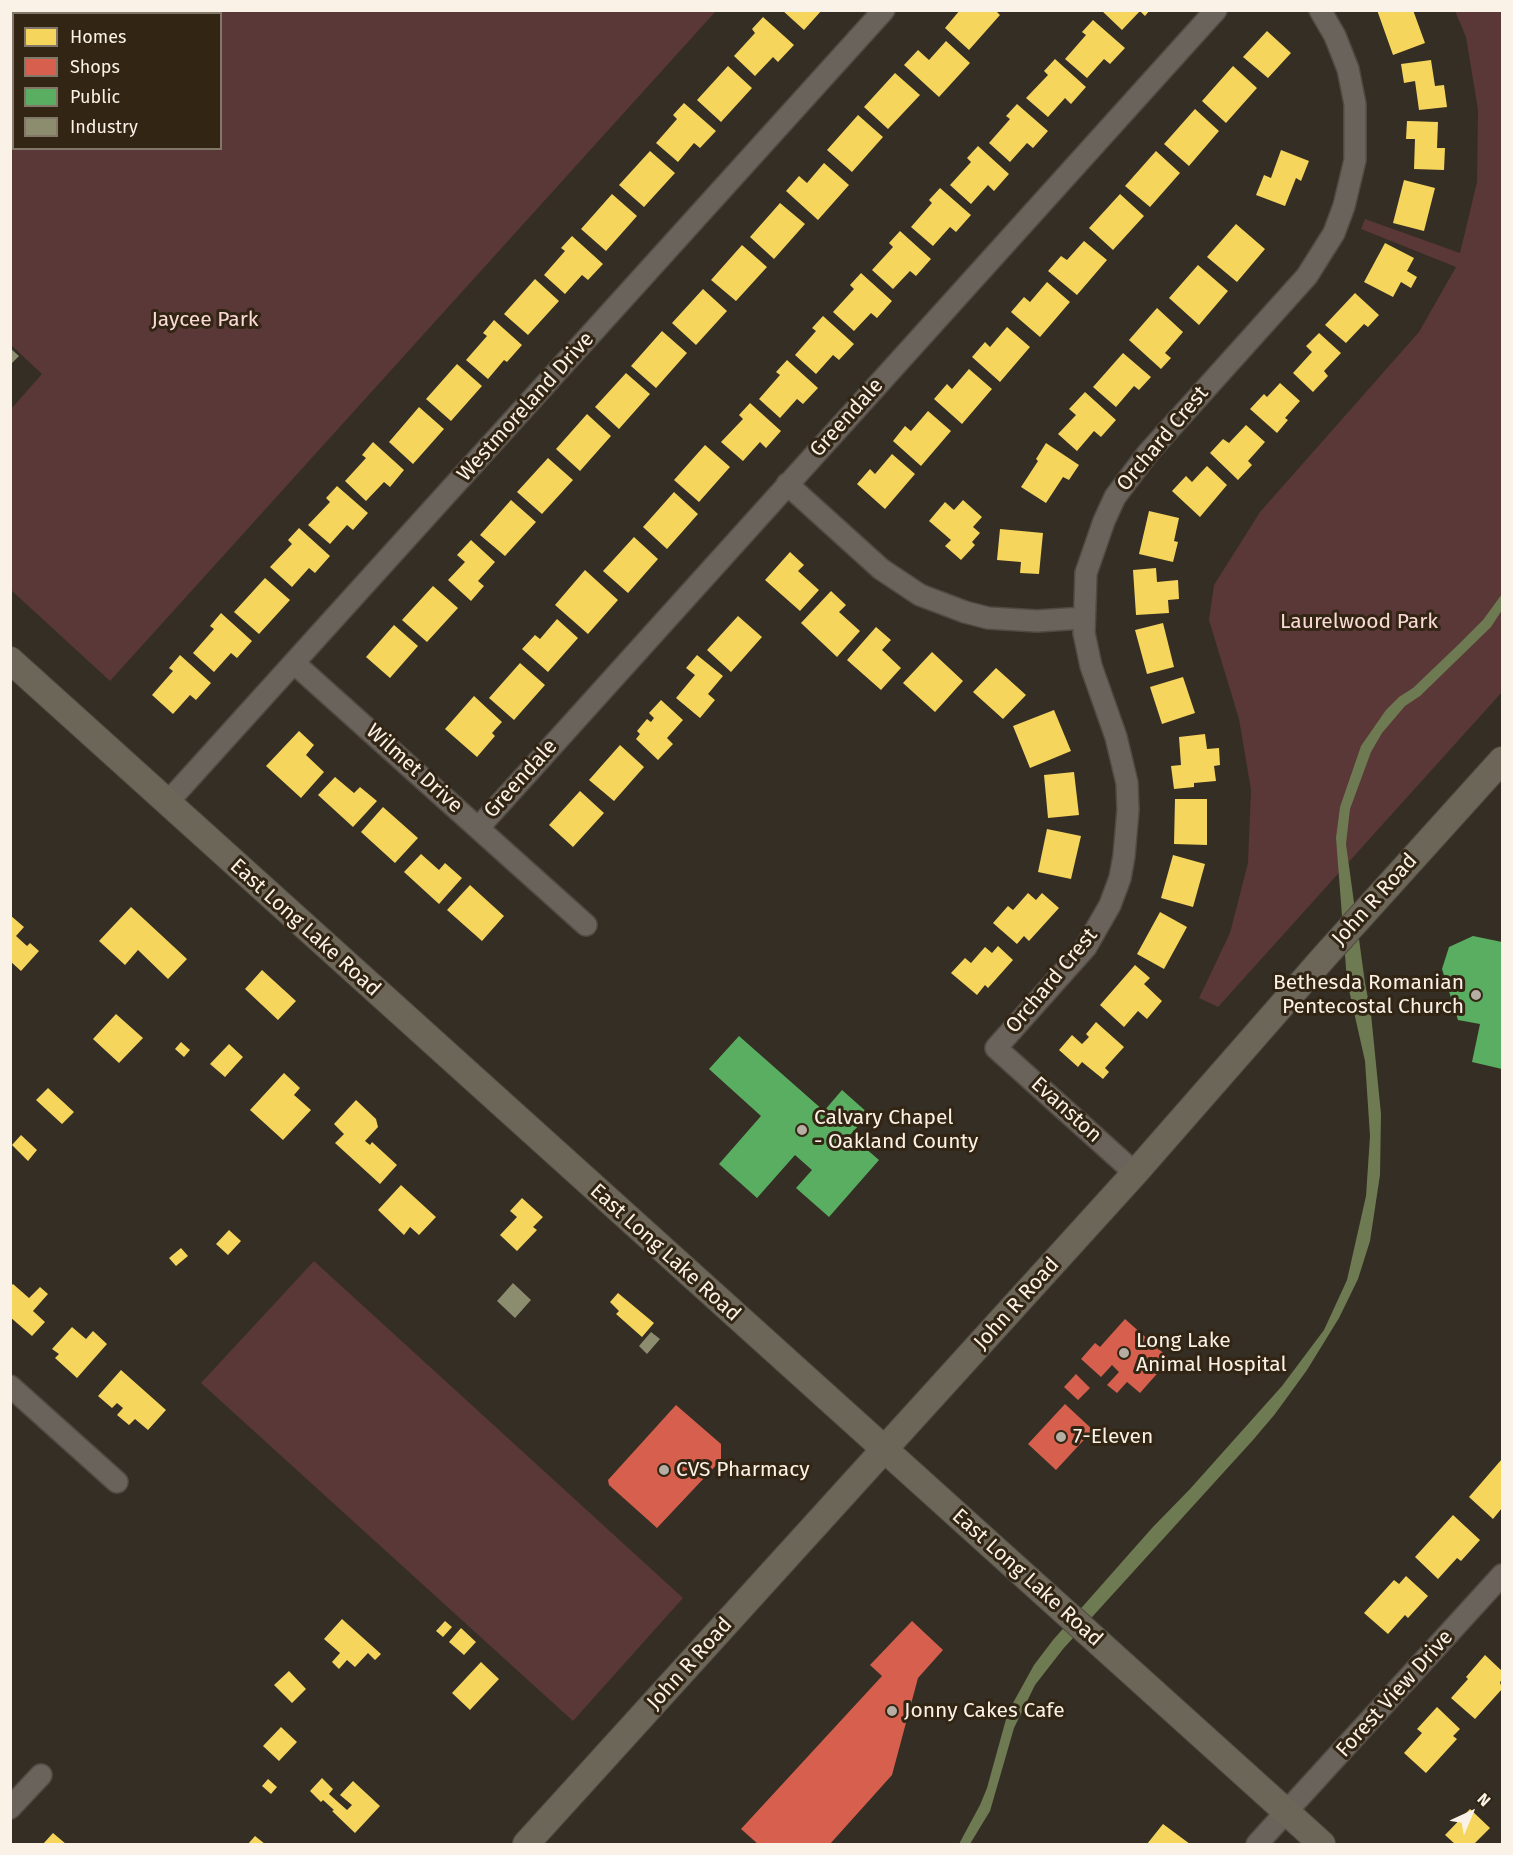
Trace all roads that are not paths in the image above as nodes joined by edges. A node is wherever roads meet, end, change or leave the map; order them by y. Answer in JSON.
{"nodes":[{"id":1,"x":884,"y":10,"type":"edge"},
{"id":2,"x":1216,"y":10,"type":"edge"},
{"id":3,"x":1320,"y":10,"type":"edge"},
{"id":4,"x":787,"y":484,"type":"junction"},
{"id":5,"x":1083,"y":618,"type":"junction"},
{"id":6,"x":10,"y":660,"type":"edge"},
{"id":7,"x":294,"y":663,"type":"junction"},
{"id":8,"x":1503,"y":760,"type":"edge"},
{"id":9,"x":167,"y":803,"type":"junction"},
{"id":10,"x":478,"y":827,"type":"junction"},
{"id":11,"x":586,"y":925,"type":"dead end"},
{"id":12,"x":996,"y":1048,"type":"joint"},
{"id":13,"x":1135,"y":1173,"type":"junction"},
{"id":14,"x":10,"y":1386,"type":"edge"},
{"id":15,"x":886,"y":1450,"type":"junction"},
{"id":16,"x":117,"y":1482,"type":"dead end"},
{"id":17,"x":1503,"y":1575,"type":"edge"},
{"id":18,"x":41,"y":1775,"type":"dead end"},
{"id":19,"x":10,"y":1808,"type":"edge"},
{"id":20,"x":1287,"y":1813,"type":"junction"},
{"id":21,"x":526,"y":1845,"type":"edge"},
{"id":22,"x":1257,"y":1845,"type":"edge"},
{"id":23,"x":1322,"y":1845,"type":"edge"}],
"edges":[{"from":1,"to":7,"type":"street","name":"Westmoreland Drive"},
{"from":2,"to":4,"type":"street","name":"Greendale"},
{"from":3,"to":5,"type":"street","name":"Orchard Crest"},
{"from":4,"to":5,"type":"street"},
{"from":4,"to":10,"type":"street","name":"Greendale"},
{"from":5,"to":12,"type":"street","name":"Orchard Crest"},
{"from":6,"to":9,"type":"main road","name":"East Long Lake Road"},
{"from":7,"to":9,"type":"street","name":"Westmoreland Drive"},
{"from":7,"to":10,"type":"street","name":"Wilmet Drive"},
{"from":8,"to":13,"type":"main road","name":"John R Road"},
{"from":9,"to":15,"type":"main road","name":"East Long Lake Road"},
{"from":10,"to":11,"type":"street","name":"Wilmet Drive"},
{"from":12,"to":13,"type":"street","name":"Evanston"},
{"from":13,"to":15,"type":"main road","name":"John R Road"},
{"from":14,"to":16,"type":"street"},
{"from":15,"to":20,"type":"main road","name":"East Long Lake Road"},
{"from":15,"to":21,"type":"main road","name":"John R Road"},
{"from":17,"to":20,"type":"street","name":"Forest View Drive"},
{"from":18,"to":19,"type":"street"},
{"from":20,"to":22,"type":"street","name":"Forest View Drive"},
{"from":20,"to":23,"type":"main road","name":"East Long Lake Road"}]}
